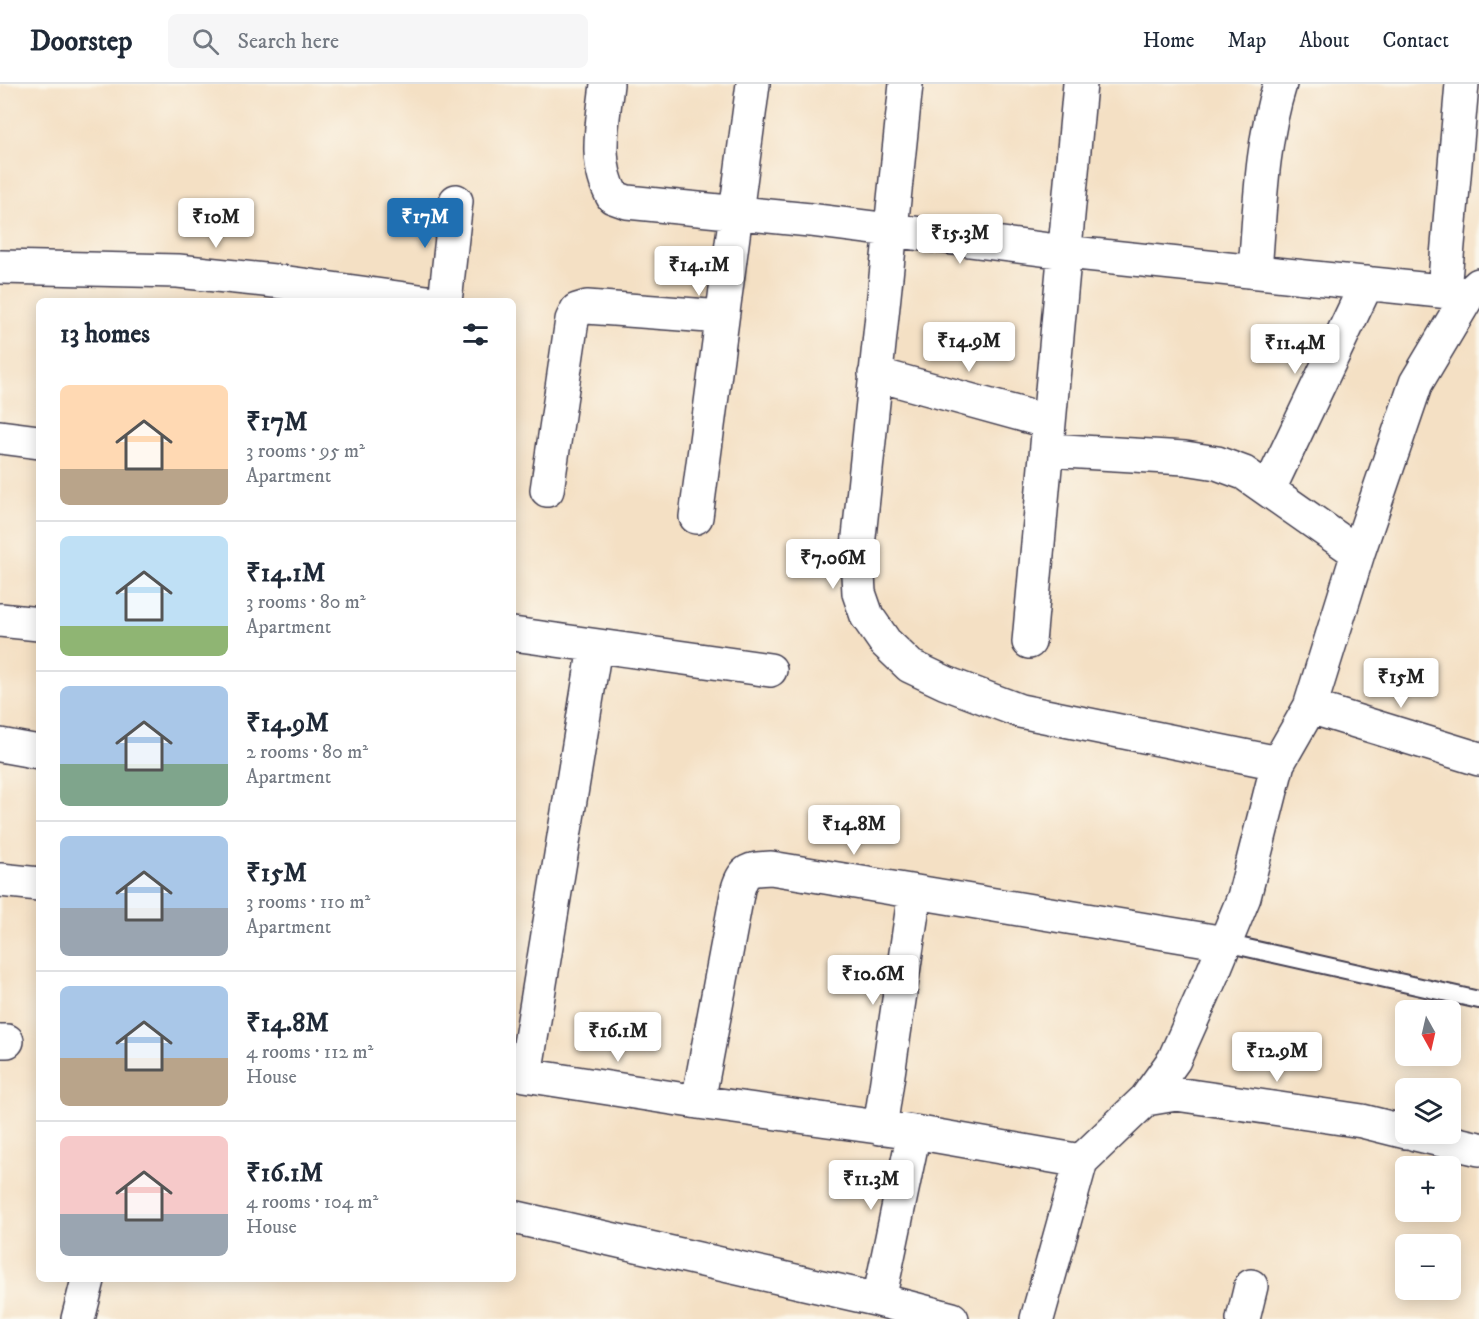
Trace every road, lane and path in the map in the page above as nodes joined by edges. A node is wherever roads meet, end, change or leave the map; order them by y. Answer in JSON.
{"nodes":[{"id":1,"x":607,"y":84,"type":"edge"},
{"id":2,"x":753,"y":84,"type":"edge"},
{"id":3,"x":906,"y":84,"type":"edge"},
{"id":4,"x":1080,"y":84,"type":"edge"},
{"id":5,"x":1280,"y":84,"type":"edge"},
{"id":6,"x":1462,"y":84,"type":"edge"},
{"id":7,"x":456,"y":201,"type":"dead end"},
{"id":8,"x":736,"y":213,"type":"junction"},
{"id":9,"x":890,"y":231,"type":"junction"},
{"id":10,"x":1065,"y":252,"type":"junction"},
{"id":11,"x":0,"y":267,"type":"edge"},
{"id":12,"x":1255,"y":271,"type":"junction"},
{"id":13,"x":1367,"y":283,"type":"junction"},
{"id":14,"x":1464,"y":290,"type":"edge"},
{"id":15,"x":273,"y":291,"type":"edge"},
{"id":16,"x":371,"y":298,"type":"edge"},
{"id":17,"x":445,"y":298,"type":"edge"},
{"id":18,"x":722,"y":317,"type":"junction"},
{"id":19,"x":875,"y":374,"type":"junction"},
{"id":20,"x":1048,"y":436,"type":"junction"},
{"id":21,"x":0,"y":437,"type":"edge"},
{"id":22,"x":36,"y":442,"type":"edge"},
{"id":23,"x":1269,"y":489,"type":"junction"},
{"id":24,"x":547,"y":490,"type":"dead end"},
{"id":25,"x":696,"y":517,"type":"dead end"},
{"id":26,"x":1358,"y":553,"type":"junction"},
{"id":27,"x":0,"y":620,"type":"edge"},
{"id":28,"x":36,"y":624,"type":"edge"},
{"id":29,"x":516,"y":634,"type":"edge"},
{"id":30,"x":1029,"y":642,"type":"dead end"},
{"id":31,"x":595,"y":646,"type":"junction"},
{"id":32,"x":770,"y":670,"type":"dead end"},
{"id":33,"x":1310,"y":707,"type":"junction"},
{"id":34,"x":0,"y":745,"type":"edge"},
{"id":35,"x":1476,"y":749,"type":"edge"},
{"id":36,"x":36,"y":751,"type":"edge"},
{"id":37,"x":1278,"y":763,"type":"junction"},
{"id":38,"x":0,"y":880,"type":"edge"},
{"id":39,"x":36,"y":884,"type":"edge"},
{"id":40,"x":915,"y":892,"type":"junction"},
{"id":41,"x":1225,"y":944,"type":"junction"},
{"id":42,"x":1479,"y":1000,"type":"edge"},
{"id":43,"x":519,"y":1075,"type":"edge"},
{"id":44,"x":1146,"y":1098,"type":"junction"},
{"id":45,"x":698,"y":1102,"type":"junction"},
{"id":46,"x":880,"y":1128,"type":"junction"},
{"id":47,"x":1395,"y":1129,"type":"edge"},
{"id":48,"x":914,"y":1132,"type":"junction"},
{"id":49,"x":1458,"y":1144,"type":"edge"},
{"id":50,"x":1479,"y":1149,"type":"edge"},
{"id":51,"x":1081,"y":1161,"type":"junction"},
{"id":52,"x":516,"y":1218,"type":"edge"},
{"id":53,"x":87,"y":1282,"type":"edge"},
{"id":54,"x":1251,"y":1286,"type":"dead end"},
{"id":55,"x":879,"y":1300,"type":"junction"},
{"id":56,"x":78,"y":1319,"type":"edge"},
{"id":57,"x":952,"y":1319,"type":"edge"},
{"id":58,"x":1037,"y":1319,"type":"edge"},
{"id":59,"x":1243,"y":1319,"type":"edge"}],
"edges":[{"from":1,"to":8,"type":"street"},
{"from":2,"to":8,"type":"street"},
{"from":3,"to":9,"type":"street"},
{"from":4,"to":10,"type":"street"},
{"from":5,"to":12,"type":"street"},
{"from":6,"to":14,"type":"street"},
{"from":7,"to":17,"type":"street"},
{"from":8,"to":9,"type":"street"},
{"from":8,"to":18,"type":"street"},
{"from":9,"to":10,"type":"street"},
{"from":9,"to":19,"type":"street"},
{"from":10,"to":12,"type":"street"},
{"from":10,"to":20,"type":"street"},
{"from":11,"to":15,"type":"street"},
{"from":12,"to":13,"type":"street"},
{"from":13,"to":14,"type":"street"},
{"from":13,"to":23,"type":"street"},
{"from":14,"to":26,"type":"street"},
{"from":15,"to":16,"type":"street"},
{"from":18,"to":24,"type":"street"},
{"from":18,"to":25,"type":"street"},
{"from":19,"to":20,"type":"street"},
{"from":19,"to":37,"type":"street"},
{"from":20,"to":23,"type":"street"},
{"from":20,"to":30,"type":"street"},
{"from":21,"to":22,"type":"street"},
{"from":23,"to":26,"type":"street"},
{"from":26,"to":33,"type":"street"},
{"from":27,"to":28,"type":"street"},
{"from":29,"to":31,"type":"street"},
{"from":31,"to":32,"type":"street"},
{"from":31,"to":43,"type":"street"},
{"from":33,"to":35,"type":"street"},
{"from":33,"to":37,"type":"street"},
{"from":34,"to":36,"type":"street"},
{"from":37,"to":41,"type":"street"},
{"from":38,"to":39,"type":"street"},
{"from":40,"to":41,"type":"street"},
{"from":40,"to":45,"type":"street"},
{"from":40,"to":46,"type":"street"},
{"from":41,"to":42,"type":"lane"},
{"from":41,"to":44,"type":"street"},
{"from":43,"to":45,"type":"street"},
{"from":44,"to":47,"type":"street"},
{"from":44,"to":51,"type":"street"},
{"from":45,"to":46,"type":"street"},
{"from":46,"to":48,"type":"street"},
{"from":48,"to":51,"type":"street"},
{"from":48,"to":55,"type":"street"},
{"from":49,"to":50,"type":"street"},
{"from":51,"to":58,"type":"street"},
{"from":52,"to":55,"type":"street"},
{"from":53,"to":56,"type":"street"},
{"from":54,"to":59,"type":"street"},
{"from":55,"to":57,"type":"street"}]}
